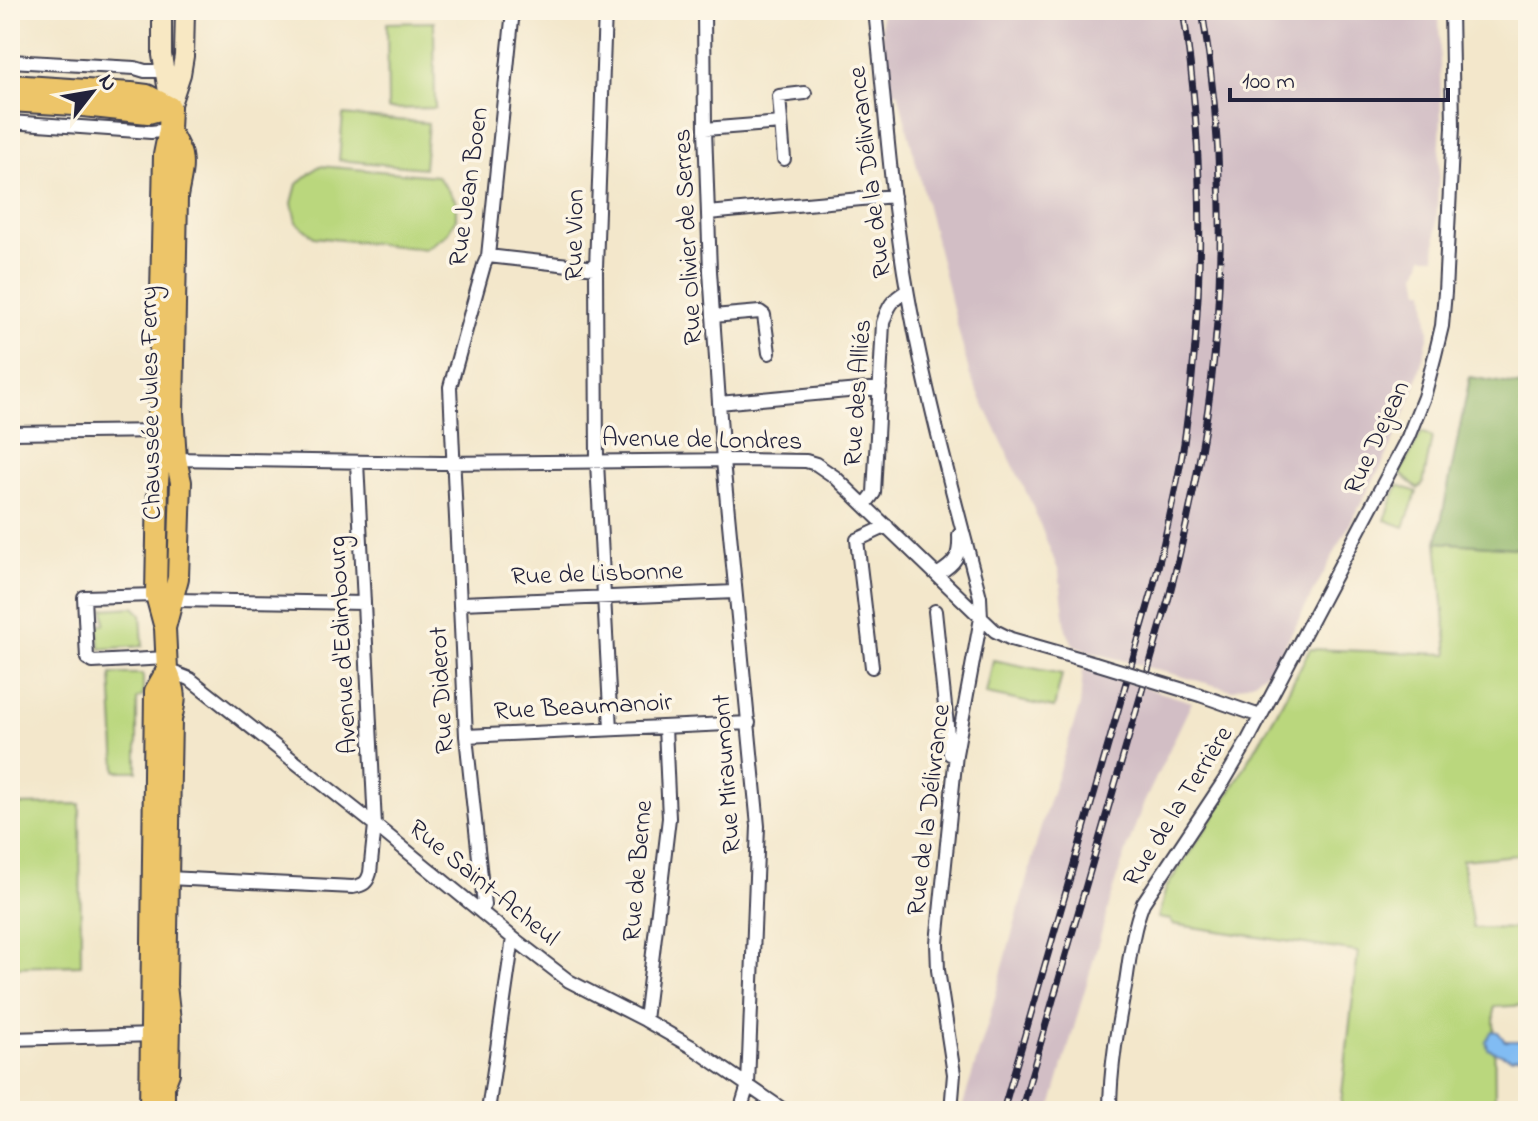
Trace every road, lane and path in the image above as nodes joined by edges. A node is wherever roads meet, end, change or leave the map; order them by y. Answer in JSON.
{"nodes":[{"id":1,"x":162,"y":10,"type":"edge"},
{"id":2,"x":185,"y":10,"type":"edge"},
{"id":3,"x":513,"y":10,"type":"edge"},
{"id":4,"x":605,"y":10,"type":"edge"},
{"id":5,"x":704,"y":10,"type":"edge"},
{"id":6,"x":875,"y":10,"type":"edge"},
{"id":7,"x":1451,"y":10,"type":"edge"},
{"id":8,"x":10,"y":61,"type":"edge"},
{"id":9,"x":165,"y":71,"type":"junction"},
{"id":10,"x":10,"y":85,"type":"edge"},
{"id":11,"x":805,"y":93,"type":"dead end"},
{"id":12,"x":10,"y":101,"type":"edge"},
{"id":13,"x":170,"y":107,"type":"junction"},
{"id":14,"x":10,"y":122,"type":"edge"},
{"id":15,"x":781,"y":123,"type":"junction"},
{"id":16,"x":705,"y":129,"type":"junction"},
{"id":17,"x":169,"y":130,"type":"junction"},
{"id":18,"x":784,"y":159,"type":"dead end"},
{"id":19,"x":894,"y":196,"type":"junction"},
{"id":20,"x":708,"y":213,"type":"junction"},
{"id":21,"x":488,"y":256,"type":"junction"},
{"id":22,"x":596,"y":268,"type":"junction"},
{"id":23,"x":907,"y":291,"type":"junction"},
{"id":24,"x":713,"y":316,"type":"junction"},
{"id":25,"x":769,"y":353,"type":"dead end"},
{"id":26,"x":880,"y":388,"type":"junction"},
{"id":27,"x":719,"y":403,"type":"junction"},
{"id":28,"x":166,"y":431,"type":"junction"},
{"id":29,"x":10,"y":433,"type":"edge"},
{"id":30,"x":168,"y":459,"type":"junction"},
{"id":31,"x":723,"y":461,"type":"junction"},
{"id":32,"x":357,"y":462,"type":"junction"},
{"id":33,"x":597,"y":462,"type":"junction"},
{"id":34,"x":454,"y":463,"type":"junction"},
{"id":35,"x":865,"y":505,"type":"junction"},
{"id":36,"x":958,"y":516,"type":"junction"},
{"id":37,"x":887,"y":526,"type":"junction"},
{"id":38,"x":938,"y":574,"type":"junction"},
{"id":39,"x":735,"y":592,"type":"junction"},
{"id":40,"x":69,"y":597,"type":"dead end"},
{"id":41,"x":84,"y":597,"type":"junction"},
{"id":42,"x":604,"y":597,"type":"junction"},
{"id":43,"x":165,"y":598,"type":"junction"},
{"id":44,"x":364,"y":603,"type":"junction"},
{"id":45,"x":461,"y":603,"type":"junction"},
{"id":46,"x":935,"y":611,"type":"dead end"},
{"id":47,"x":981,"y":618,"type":"junction"},
{"id":48,"x":167,"y":664,"type":"junction"},
{"id":49,"x":872,"y":667,"type":"dead end"},
{"id":50,"x":1260,"y":716,"type":"junction"},
{"id":51,"x":749,"y":723,"type":"junction"},
{"id":52,"x":665,"y":727,"type":"junction"},
{"id":53,"x":611,"y":729,"type":"junction"},
{"id":54,"x":466,"y":736,"type":"junction"},
{"id":55,"x":956,"y":754,"type":"junction"},
{"id":56,"x":375,"y":825,"type":"junction"},
{"id":57,"x":168,"y":878,"type":"junction"},
{"id":58,"x":482,"y":913,"type":"junction"},
{"id":59,"x":513,"y":938,"type":"junction"},
{"id":60,"x":645,"y":1020,"type":"junction"},
{"id":61,"x":160,"y":1035,"type":"junction"},
{"id":62,"x":10,"y":1039,"type":"edge"},
{"id":63,"x":748,"y":1085,"type":"junction"},
{"id":64,"x":150,"y":1111,"type":"edge"},
{"id":65,"x":164,"y":1111,"type":"edge"},
{"id":66,"x":488,"y":1111,"type":"edge"},
{"id":67,"x":740,"y":1111,"type":"edge"},
{"id":68,"x":785,"y":1111,"type":"edge"},
{"id":69,"x":951,"y":1111,"type":"edge"},
{"id":70,"x":1110,"y":1111,"type":"edge"}],
"edges":[{"from":1,"to":9,"type":"main road"},
{"from":2,"to":13,"type":"main road"},
{"from":3,"to":21,"type":"street","name":"Rue Jean Boen"},
{"from":4,"to":22,"type":"street","name":"Rue Vion"},
{"from":5,"to":16,"type":"street","name":"Rue Olivier de Serres"},
{"from":6,"to":19,"type":"street","name":"Rue de la Délivrance"},
{"from":7,"to":50,"type":"street","name":"Rue Dejean"},
{"from":8,"to":9,"type":"street"},
{"from":9,"to":13,"type":"main road"},
{"from":10,"to":13,"type":"main road"},
{"from":11,"to":15,"type":"street"},
{"from":12,"to":13,"type":"main road"},
{"from":13,"to":17,"type":"main road","name":"Chaussée Jules Ferry"},
{"from":14,"to":17,"type":"street"},
{"from":15,"to":16,"type":"street"},
{"from":15,"to":18,"type":"street"},
{"from":16,"to":20,"type":"street","name":"Rue Olivier de Serres"},
{"from":17,"to":28,"type":"main road","name":"Chaussée Jules Ferry"},
{"from":19,"to":20,"type":"street"},
{"from":19,"to":23,"type":"street","name":"Rue de la Délivrance"},
{"from":20,"to":24,"type":"street","name":"Rue Olivier de Serres"},
{"from":21,"to":22,"type":"street"},
{"from":21,"to":34,"type":"street","name":"Rue Jean Boen"},
{"from":22,"to":33,"type":"street","name":"Rue Vion"},
{"from":23,"to":26,"type":"street","name":"Rue des Alliés"},
{"from":23,"to":36,"type":"street","name":"Rue de la Délivrance"},
{"from":24,"to":25,"type":"street"},
{"from":24,"to":27,"type":"street","name":"Rue Olivier de Serres"},
{"from":26,"to":27,"type":"street"},
{"from":26,"to":35,"type":"street","name":"Rue des Alliés"},
{"from":27,"to":31,"type":"street","name":"Rue Olivier de Serres"},
{"from":28,"to":29,"type":"street"},
{"from":28,"to":30,"type":"main road","name":"Chaussée Jules Ferry"},
{"from":30,"to":32,"type":"street","name":"Avenue de Londres"},
{"from":30,"to":43,"type":"main road","name":"Chaussée Jules Ferry"},
{"from":31,"to":33,"type":"street","name":"Avenue de Londres"},
{"from":31,"to":35,"type":"street","name":"Avenue de Londres"},
{"from":31,"to":39,"type":"street","name":"Rue Miraumont"},
{"from":32,"to":34,"type":"street","name":"Avenue de Londres"},
{"from":32,"to":44,"type":"street","name":"Avenue d'Edimbourg"},
{"from":33,"to":34,"type":"street","name":"Avenue de Londres"},
{"from":33,"to":42,"type":"street","name":"Rue Vion"},
{"from":34,"to":45,"type":"street","name":"Rue Diderot"},
{"from":35,"to":37,"type":"street","name":"Avenue de Londres"},
{"from":36,"to":38,"type":"street","name":"Rue de la Délivrance"},
{"from":36,"to":47,"type":"street","name":"Rue de la Délivrance"},
{"from":37,"to":38,"type":"street","name":"Avenue de Londres"},
{"from":37,"to":49,"type":"street"},
{"from":38,"to":47,"type":"street","name":"Avenue de Londres"},
{"from":39,"to":42,"type":"street","name":"Rue de Lisbonne"},
{"from":39,"to":51,"type":"street","name":"Rue Miraumont"},
{"from":40,"to":41,"type":"street"},
{"from":41,"to":43,"type":"street"},
{"from":41,"to":48,"type":"street"},
{"from":42,"to":45,"type":"street","name":"Rue de Lisbonne"},
{"from":42,"to":53,"type":"street","name":"Rue Vion"},
{"from":43,"to":44,"type":"street"},
{"from":43,"to":48,"type":"main road","name":"Chaussée Jules Ferry"},
{"from":44,"to":56,"type":"street","name":"Avenue d'Edimbourg"},
{"from":45,"to":54,"type":"street","name":"Rue Diderot"},
{"from":46,"to":55,"type":"street"},
{"from":47,"to":50,"type":"street","name":"Avenue de Londres","bridge":true},
{"from":47,"to":55,"type":"street","name":"Rue de la Délivrance"},
{"from":48,"to":56,"type":"street","name":"Rue Saint-Acheul"},
{"from":48,"to":57,"type":"main road"},
{"from":48,"to":61,"type":"main road","name":"Chaussée Jules Ferry"},
{"from":50,"to":70,"type":"street","name":"Rue de la Terrière"},
{"from":51,"to":52,"type":"street","name":"Rue Beaumanoir"},
{"from":51,"to":63,"type":"street","name":"Rue Miraumont"},
{"from":52,"to":53,"type":"street","name":"Rue Beaumanoir"},
{"from":52,"to":60,"type":"street","name":"Rue de Berne"},
{"from":53,"to":54,"type":"street","name":"Rue Beaumanoir"},
{"from":54,"to":58,"type":"street","name":"Rue Diderot"},
{"from":55,"to":69,"type":"street","name":"Rue de la Délivrance"},
{"from":56,"to":57,"type":"street","name":"Avenue d'Edimbourg"},
{"from":56,"to":58,"type":"street","name":"Rue Saint-Acheul"},
{"from":57,"to":61,"type":"main road"},
{"from":58,"to":59,"type":"street","name":"Rue Saint-Acheul"},
{"from":59,"to":60,"type":"street","name":"Rue Saint-Acheul"},
{"from":59,"to":66,"type":"street"},
{"from":60,"to":63,"type":"street","name":"Rue Saint-Acheul"},
{"from":61,"to":62,"type":"street"},
{"from":61,"to":64,"type":"main road","name":"Chaussée Jules Ferry"},
{"from":61,"to":65,"type":"main road"},
{"from":63,"to":67,"type":"street","name":"Rue Miraumont"},
{"from":63,"to":68,"type":"street","name":"Rue Saint-Acheul"}]}
